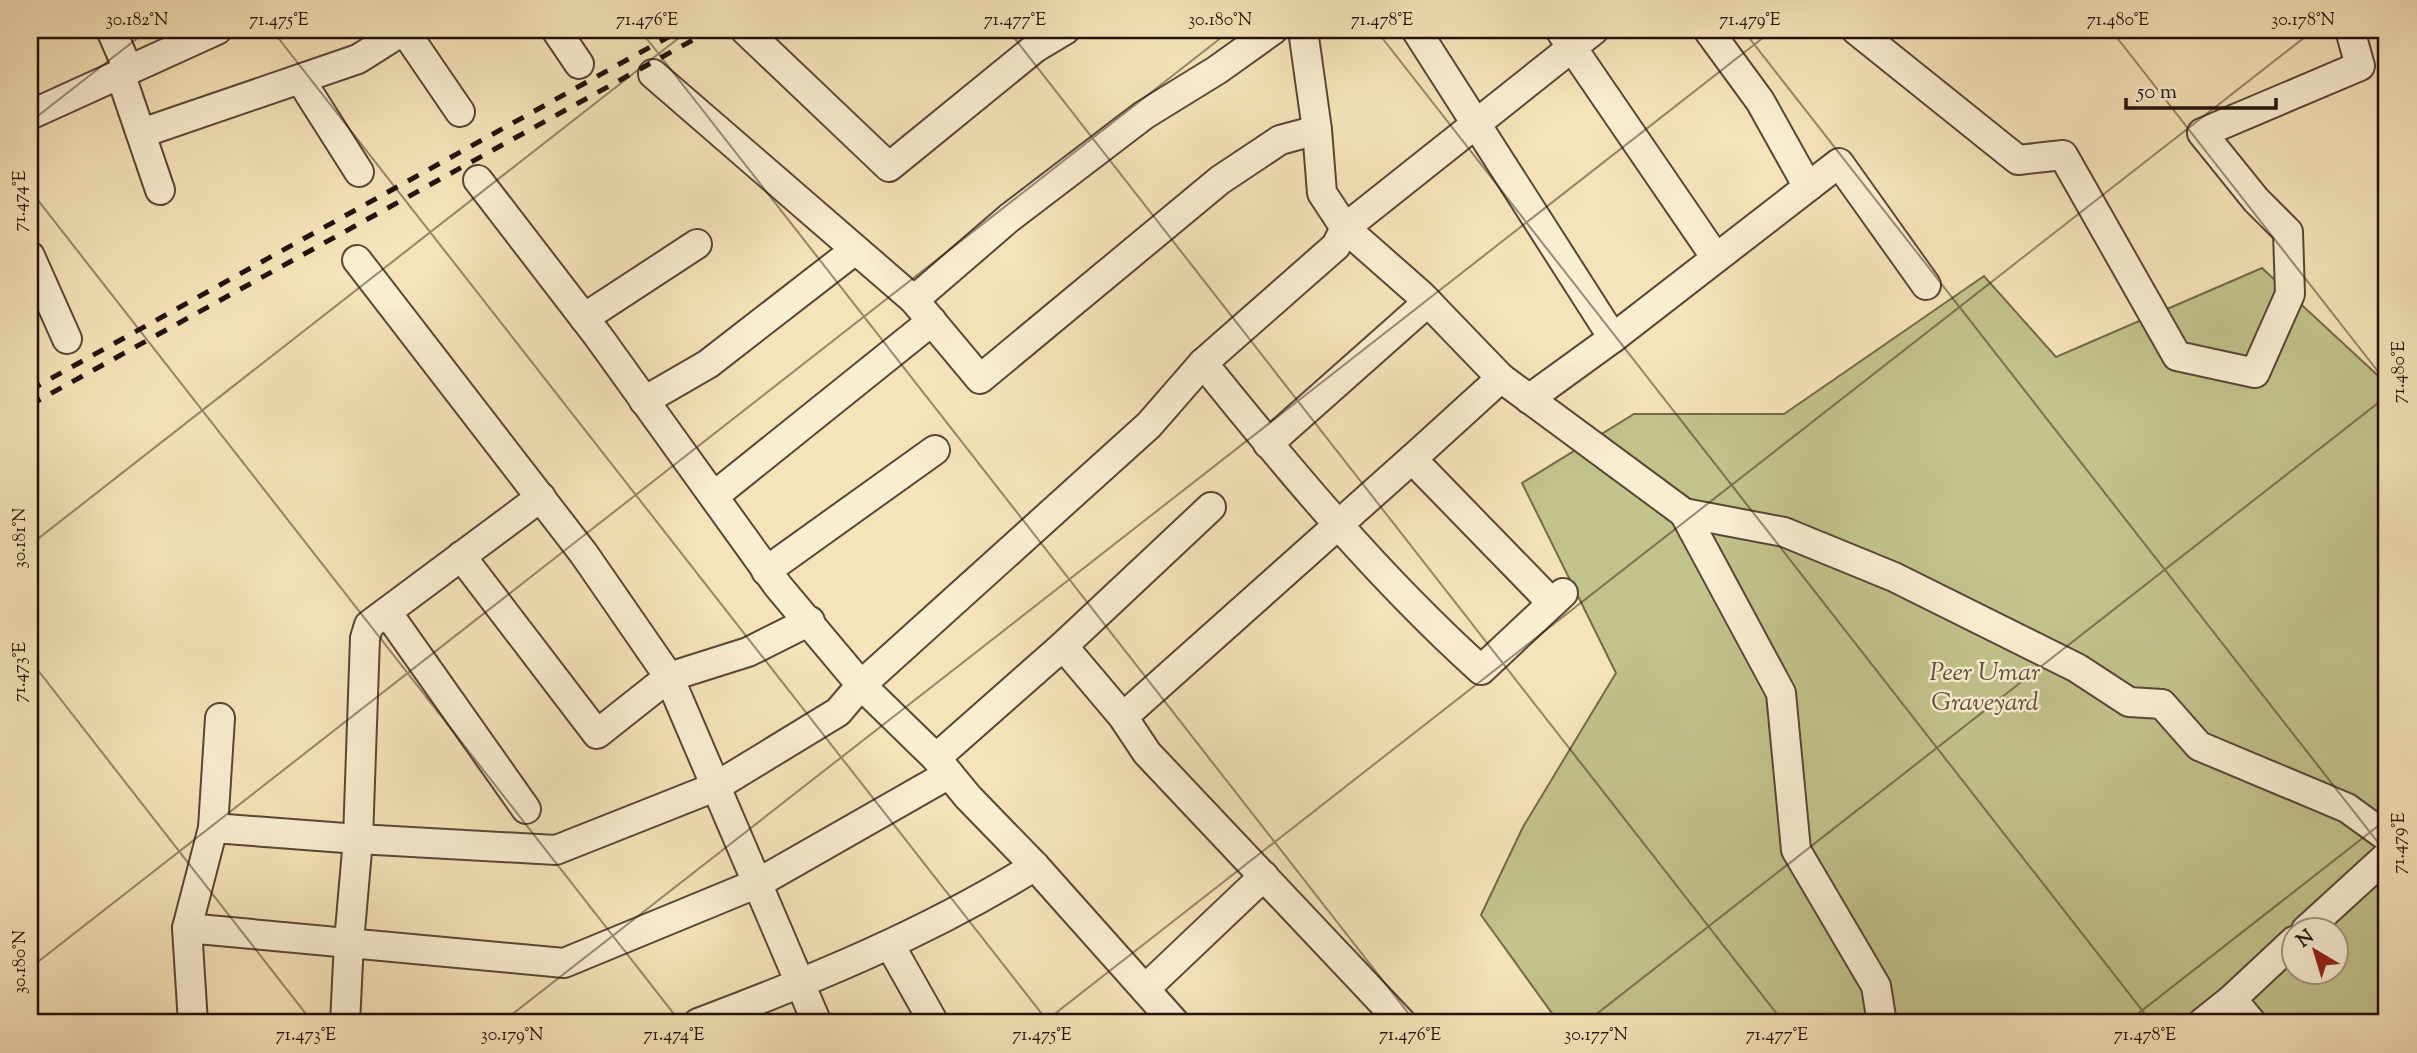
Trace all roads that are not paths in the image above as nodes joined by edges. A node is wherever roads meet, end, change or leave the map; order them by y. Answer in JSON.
{"nodes":[{"id":1,"x":111,"y":30,"type":"edge"},
{"id":2,"x":218,"y":30,"type":"edge"},
{"id":3,"x":404,"y":30,"type":"edge"},
{"id":4,"x":556,"y":30,"type":"edge"},
{"id":5,"x":745,"y":30,"type":"edge"},
{"id":6,"x":1065,"y":30,"type":"edge"},
{"id":7,"x":1273,"y":30,"type":"edge"},
{"id":8,"x":1303,"y":30,"type":"edge"},
{"id":9,"x":1416,"y":30,"type":"edge"},
{"id":10,"x":1594,"y":30,"type":"edge"},
{"id":11,"x":1708,"y":30,"type":"edge"},
{"id":12,"x":1856,"y":30,"type":"edge"},
{"id":13,"x":2350,"y":30,"type":"edge"},
{"id":14,"x":1566,"y":38,"type":"edge"},
{"id":15,"x":579,"y":64,"type":"dead end"},
{"id":16,"x":124,"y":71,"type":"junction"},
{"id":17,"x":653,"y":74,"type":"dead end"},
{"id":18,"x":300,"y":79,"type":"junction"},
{"id":19,"x":460,"y":112,"type":"dead end"},
{"id":20,"x":30,"y":115,"type":"edge"},
{"id":21,"x":1476,"y":124,"type":"junction"},
{"id":22,"x":1317,"y":130,"type":"junction"},
{"id":23,"x":142,"y":133,"type":"junction"},
{"id":24,"x":359,"y":172,"type":"dead end"},
{"id":25,"x":478,"y":180,"type":"dead end"},
{"id":26,"x":1808,"y":187,"type":"junction"},
{"id":27,"x":160,"y":190,"type":"dead end"},
{"id":28,"x":1345,"y":228,"type":"junction"},
{"id":29,"x":697,"y":244,"type":"dead end"},
{"id":30,"x":855,"y":250,"type":"junction"},
{"id":31,"x":30,"y":256,"type":"edge"},
{"id":32,"x":1716,"y":258,"type":"junction"},
{"id":33,"x":357,"y":260,"type":"dead end"},
{"id":34,"x":1926,"y":285,"type":"dead end"},
{"id":35,"x":914,"y":300,"type":"junction"},
{"id":36,"x":1428,"y":302,"type":"junction"},
{"id":37,"x":584,"y":318,"type":"junction"},
{"id":38,"x":932,"y":321,"type":"junction"},
{"id":39,"x":1612,"y":338,"type":"junction"},
{"id":40,"x":67,"y":339,"type":"dead end"},
{"id":41,"x":1203,"y":363,"type":"junction"},
{"id":42,"x":1501,"y":378,"type":"junction"},
{"id":43,"x":1529,"y":399,"type":"junction"},
{"id":44,"x":644,"y":401,"type":"junction"},
{"id":45,"x":1268,"y":444,"type":"junction"},
{"id":46,"x":935,"y":450,"type":"dead end"},
{"id":47,"x":1412,"y":459,"type":"junction"},
{"id":48,"x":714,"y":496,"type":"junction"},
{"id":49,"x":541,"y":497,"type":"junction"},
{"id":50,"x":1211,"y":507,"type":"dead end"},
{"id":51,"x":1684,"y":513,"type":"junction"},
{"id":52,"x":1338,"y":525,"type":"junction"},
{"id":53,"x":461,"y":556,"type":"junction"},
{"id":54,"x":766,"y":571,"type":"junction"},
{"id":55,"x":387,"y":611,"type":"junction"},
{"id":56,"x":810,"y":621,"type":"junction"},
{"id":57,"x":1063,"y":646,"type":"junction"},
{"id":58,"x":670,"y":677,"type":"junction"},
{"id":59,"x":861,"y":685,"type":"junction"},
{"id":60,"x":220,"y":718,"type":"dead end"},
{"id":61,"x":1123,"y":718,"type":"junction"},
{"id":62,"x":942,"y":766,"type":"junction"},
{"id":63,"x":715,"y":787,"type":"junction"},
{"id":64,"x":526,"y":809,"type":"dead end"},
{"id":65,"x":213,"y":828,"type":"junction"},
{"id":66,"x":2387,"y":836,"type":"edge"},
{"id":67,"x":358,"y":839,"type":"junction"},
{"id":68,"x":2387,"y":856,"type":"edge"},
{"id":69,"x":1035,"y":866,"type":"junction"},
{"id":70,"x":1264,"y":876,"type":"junction"},
{"id":71,"x":758,"y":883,"type":"junction"},
{"id":72,"x":2321,"y":916,"type":"edge"},
{"id":73,"x":187,"y":928,"type":"junction"},
{"id":74,"x":349,"y":942,"type":"junction"},
{"id":75,"x":890,"y":945,"type":"junction"},
{"id":76,"x":2280,"y":954,"type":"edge"},
{"id":77,"x":800,"y":985,"type":"junction"},
{"id":78,"x":1145,"y":989,"type":"junction"},
{"id":79,"x":2232,"y":999,"type":"junction"},
{"id":80,"x":193,"y":1023,"type":"edge"},
{"id":81,"x":345,"y":1023,"type":"edge"},
{"id":82,"x":698,"y":1023,"type":"edge"},
{"id":83,"x":817,"y":1023,"type":"edge"},
{"id":84,"x":934,"y":1023,"type":"edge"},
{"id":85,"x":1175,"y":1023,"type":"edge"},
{"id":86,"x":1402,"y":1023,"type":"edge"},
{"id":87,"x":1882,"y":1023,"type":"edge"},
{"id":88,"x":2202,"y":1023,"type":"edge"},
{"id":89,"x":2252,"y":1023,"type":"edge"}],
"edges":[{"from":1,"to":16,"type":"street"},
{"from":2,"to":16,"type":"street"},
{"from":3,"to":18,"type":"street"},
{"from":3,"to":19,"type":"street"},
{"from":4,"to":15,"type":"street"},
{"from":5,"to":6,"type":"street"},
{"from":7,"to":35,"type":"street"},
{"from":8,"to":22,"type":"street"},
{"from":9,"to":21,"type":"street"},
{"from":10,"to":14,"type":"street"},
{"from":11,"to":26,"type":"street"},
{"from":12,"to":13,"type":"street"},
{"from":14,"to":21,"type":"street"},
{"from":14,"to":32,"type":"street"},
{"from":16,"to":20,"type":"street"},
{"from":16,"to":23,"type":"street"},
{"from":17,"to":30,"type":"street"},
{"from":18,"to":23,"type":"street"},
{"from":18,"to":24,"type":"street"},
{"from":21,"to":28,"type":"street"},
{"from":21,"to":39,"type":"street"},
{"from":22,"to":28,"type":"street"},
{"from":22,"to":38,"type":"street"},
{"from":23,"to":27,"type":"street"},
{"from":25,"to":37,"type":"street"},
{"from":26,"to":32,"type":"street"},
{"from":26,"to":34,"type":"street"},
{"from":28,"to":36,"type":"street"},
{"from":28,"to":41,"type":"street"},
{"from":29,"to":37,"type":"street"},
{"from":30,"to":35,"type":"street"},
{"from":30,"to":44,"type":"street"},
{"from":31,"to":40,"type":"street"},
{"from":32,"to":39,"type":"street"},
{"from":33,"to":49,"type":"street"},
{"from":35,"to":38,"type":"street"},
{"from":36,"to":42,"type":"street"},
{"from":36,"to":45,"type":"street"},
{"from":37,"to":44,"type":"street"},
{"from":38,"to":48,"type":"street"},
{"from":39,"to":43,"type":"street"},
{"from":41,"to":45,"type":"street"},
{"from":41,"to":59,"type":"street"},
{"from":42,"to":43,"type":"street"},
{"from":42,"to":47,"type":"street"},
{"from":43,"to":51,"type":"street"},
{"from":44,"to":48,"type":"street"},
{"from":45,"to":52,"type":"street"},
{"from":46,"to":54,"type":"street"},
{"from":47,"to":52,"type":"street"},
{"from":47,"to":52,"type":"street"},
{"from":48,"to":54,"type":"street"},
{"from":49,"to":53,"type":"street"},
{"from":49,"to":58,"type":"street"},
{"from":50,"to":57,"type":"street"},
{"from":51,"to":66,"type":"street"},
{"from":51,"to":87,"type":"street"},
{"from":52,"to":61,"type":"street"},
{"from":53,"to":55,"type":"street"},
{"from":53,"to":58,"type":"street"},
{"from":54,"to":56,"type":"street"},
{"from":55,"to":64,"type":"street"},
{"from":55,"to":67,"type":"street"},
{"from":56,"to":58,"type":"street"},
{"from":56,"to":59,"type":"street"},
{"from":57,"to":61,"type":"street"},
{"from":57,"to":62,"type":"street"},
{"from":58,"to":63,"type":"street"},
{"from":59,"to":62,"type":"street"},
{"from":59,"to":63,"type":"street"},
{"from":60,"to":65,"type":"street"},
{"from":61,"to":70,"type":"street"},
{"from":62,"to":69,"type":"street"},
{"from":62,"to":71,"type":"street"},
{"from":63,"to":67,"type":"street"},
{"from":63,"to":71,"type":"street"},
{"from":65,"to":67,"type":"street"},
{"from":65,"to":73,"type":"street"},
{"from":67,"to":74,"type":"street"},
{"from":68,"to":72,"type":"street"},
{"from":69,"to":75,"type":"street"},
{"from":69,"to":78,"type":"street"},
{"from":70,"to":78,"type":"street"},
{"from":70,"to":86,"type":"street"},
{"from":71,"to":74,"type":"street"},
{"from":71,"to":77,"type":"street"},
{"from":73,"to":74,"type":"street"},
{"from":73,"to":80,"type":"street"},
{"from":74,"to":81,"type":"street"},
{"from":75,"to":77,"type":"street"},
{"from":75,"to":84,"type":"street"},
{"from":76,"to":79,"type":"street"},
{"from":77,"to":82,"type":"street"},
{"from":77,"to":83,"type":"street"},
{"from":78,"to":85,"type":"street"},
{"from":79,"to":88,"type":"street"},
{"from":79,"to":89,"type":"street"}]}
